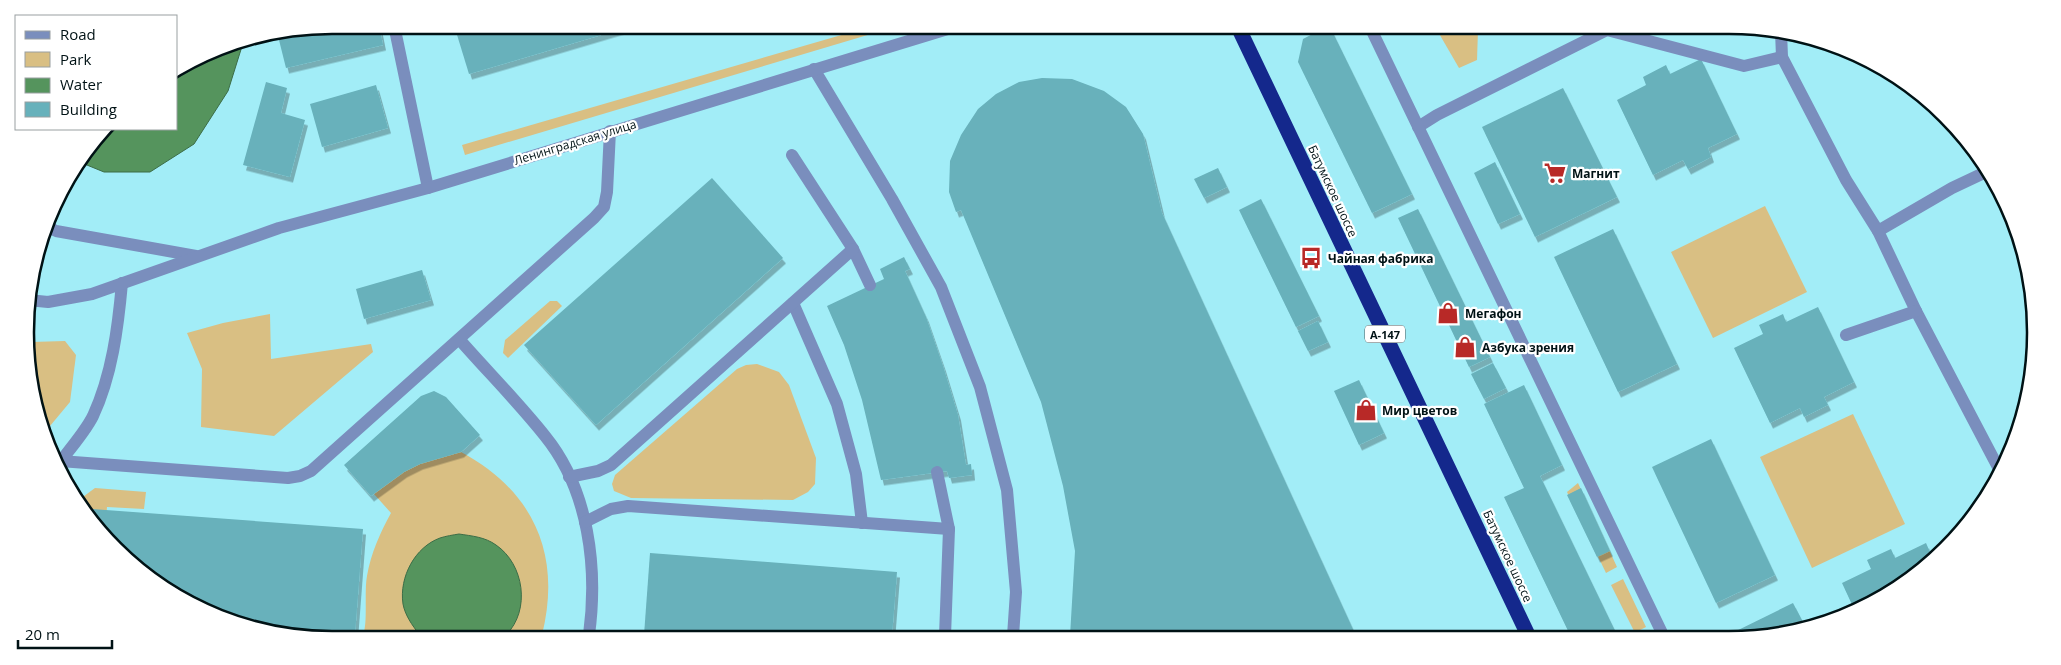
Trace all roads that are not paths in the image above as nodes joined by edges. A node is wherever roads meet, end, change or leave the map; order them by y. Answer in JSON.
{"nodes":[{"id":1,"x":396,"y":34,"type":"edge"},
{"id":2,"x":931,"y":34,"type":"edge"},
{"id":3,"x":1242,"y":34,"type":"edge"},
{"id":4,"x":1373,"y":34,"type":"edge"},
{"id":5,"x":1599,"y":34,"type":"edge"},
{"id":6,"x":1622,"y":34,"type":"edge"},
{"id":7,"x":1781,"y":38,"type":"edge"},
{"id":8,"x":1782,"y":57,"type":"junction"},
{"id":9,"x":814,"y":69,"type":"junction"},
{"id":10,"x":1418,"y":126,"type":"junction"},
{"id":11,"x":610,"y":132,"type":"junction"},
{"id":12,"x":792,"y":155,"type":"dead end"},
{"id":13,"x":1981,"y":174,"type":"edge"},
{"id":14,"x":428,"y":188,"type":"junction"},
{"id":15,"x":52,"y":229,"type":"edge"},
{"id":16,"x":1878,"y":231,"type":"junction"},
{"id":17,"x":852,"y":249,"type":"junction"},
{"id":18,"x":198,"y":256,"type":"junction"},
{"id":19,"x":122,"y":283,"type":"junction"},
{"id":20,"x":870,"y":285,"type":"dead end"},
{"id":21,"x":35,"y":301,"type":"edge"},
{"id":22,"x":793,"y":303,"type":"junction"},
{"id":23,"x":1916,"y":311,"type":"junction"},
{"id":24,"x":1846,"y":336,"type":"dead end"},
{"id":25,"x":459,"y":339,"type":"junction"},
{"id":26,"x":62,"y":458,"type":"edge"},
{"id":27,"x":64,"y":462,"type":"edge"},
{"id":28,"x":1996,"y":465,"type":"edge"},
{"id":29,"x":937,"y":472,"type":"dead end"},
{"id":30,"x":569,"y":477,"type":"junction"},
{"id":31,"x":585,"y":522,"type":"junction"},
{"id":32,"x":862,"y":523,"type":"junction"},
{"id":33,"x":949,"y":530,"type":"junction"},
{"id":34,"x":589,"y":631,"type":"edge"},
{"id":35,"x":946,"y":631,"type":"edge"},
{"id":36,"x":1013,"y":631,"type":"edge"},
{"id":37,"x":1527,"y":631,"type":"edge"},
{"id":38,"x":1661,"y":631,"type":"edge"}],
"edges":[{"from":1,"to":14,"type":"street"},
{"from":2,"to":9,"type":"street","name":"Ленинградская улица"},
{"from":3,"to":37,"type":"highway","name":"Батумское шоссе","number":"А-147"},
{"from":4,"to":10,"type":"street"},
{"from":5,"to":10,"type":"street"},
{"from":6,"to":8,"type":"street"},
{"from":7,"to":8,"type":"street"},
{"from":8,"to":16,"type":"street"},
{"from":9,"to":11,"type":"street","name":"Ленинградская улица"},
{"from":9,"to":36,"type":"street"},
{"from":10,"to":38,"type":"street"},
{"from":11,"to":14,"type":"street","name":"Ленинградская улица"},
{"from":11,"to":25,"type":"street"},
{"from":12,"to":17,"type":"street"},
{"from":13,"to":16,"type":"street"},
{"from":14,"to":18,"type":"street","name":"Ленинградская улица"},
{"from":15,"to":18,"type":"street","name":"Ленинградская улица"},
{"from":16,"to":23,"type":"street"},
{"from":17,"to":20,"type":"street"},
{"from":17,"to":22,"type":"street"},
{"from":18,"to":19,"type":"street","name":"Ленинградская улица"},
{"from":19,"to":21,"type":"street","name":"Ленинградская улица"},
{"from":19,"to":26,"type":"street"},
{"from":22,"to":30,"type":"street"},
{"from":22,"to":32,"type":"street"},
{"from":23,"to":24,"type":"street"},
{"from":23,"to":28,"type":"street"},
{"from":25,"to":27,"type":"street"},
{"from":25,"to":30,"type":"street"},
{"from":29,"to":33,"type":"street"},
{"from":30,"to":31,"type":"street"},
{"from":31,"to":32,"type":"street"},
{"from":31,"to":34,"type":"street"},
{"from":32,"to":33,"type":"street"},
{"from":33,"to":35,"type":"street"}]}
